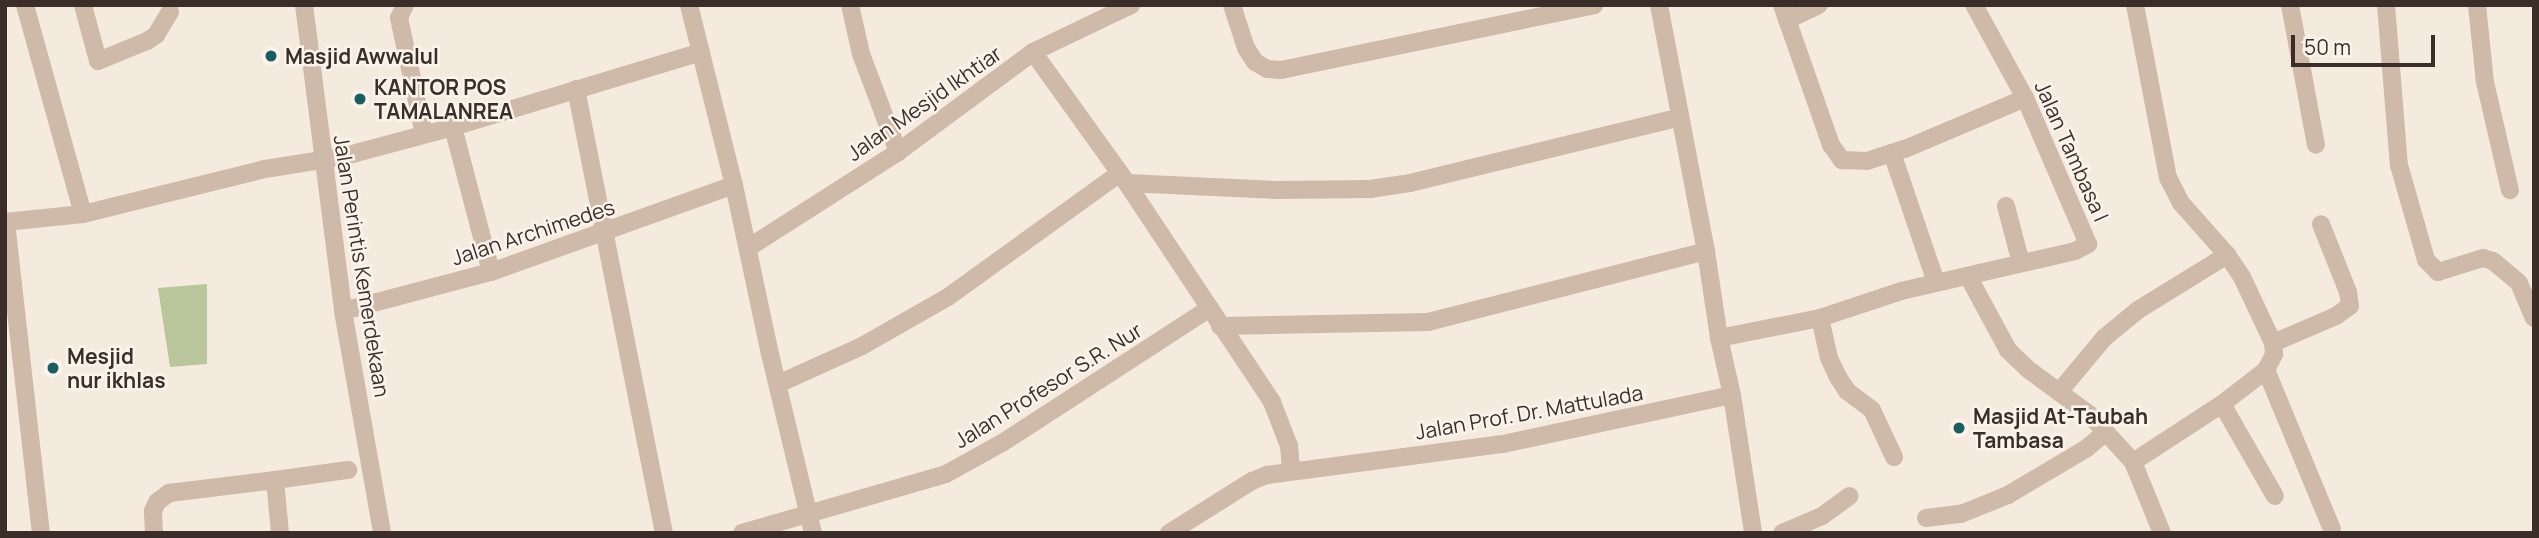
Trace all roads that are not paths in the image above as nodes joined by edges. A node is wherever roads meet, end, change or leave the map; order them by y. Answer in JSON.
{"nodes":[{"id":1,"x":25,"y":5,"type":"edge"},
{"id":2,"x":83,"y":5,"type":"edge"},
{"id":3,"x":304,"y":5,"type":"edge"},
{"id":4,"x":405,"y":5,"type":"edge"},
{"id":5,"x":689,"y":5,"type":"edge"},
{"id":6,"x":850,"y":5,"type":"edge"},
{"id":7,"x":1131,"y":5,"type":"edge"},
{"id":8,"x":1232,"y":5,"type":"edge"},
{"id":9,"x":1594,"y":5,"type":"edge"},
{"id":10,"x":1659,"y":5,"type":"edge"},
{"id":11,"x":1819,"y":5,"type":"edge"},
{"id":12,"x":1974,"y":5,"type":"edge"},
{"id":13,"x":2135,"y":5,"type":"edge"},
{"id":14,"x":2290,"y":5,"type":"edge"},
{"id":15,"x":2386,"y":5,"type":"edge"},
{"id":16,"x":2477,"y":5,"type":"edge"},
{"id":17,"x":172,"y":8,"type":"edge"},
{"id":18,"x":1784,"y":13,"type":"edge"},
{"id":19,"x":701,"y":52,"type":"junction"},
{"id":20,"x":1033,"y":52,"type":"junction"},
{"id":21,"x":576,"y":89,"type":"junction"},
{"id":22,"x":2025,"y":97,"type":"junction"},
{"id":23,"x":1680,"y":117,"type":"junction"},
{"id":24,"x":453,"y":127,"type":"junction"},
{"id":25,"x":424,"y":134,"type":"junction"},
{"id":26,"x":2316,"y":145,"type":"dead end"},
{"id":27,"x":898,"y":152,"type":"junction"},
{"id":28,"x":1892,"y":153,"type":"junction"},
{"id":29,"x":322,"y":160,"type":"junction"},
{"id":30,"x":1123,"y":178,"type":"junction"},
{"id":31,"x":734,"y":185,"type":"junction"},
{"id":32,"x":2510,"y":190,"type":"dead end"},
{"id":33,"x":2006,"y":206,"type":"dead end"},
{"id":34,"x":83,"y":214,"type":"junction"},
{"id":35,"x":6,"y":222,"type":"edge"},
{"id":36,"x":2321,"y":224,"type":"dead end"},
{"id":37,"x":607,"y":233,"type":"junction"},
{"id":38,"x":748,"y":248,"type":"junction"},
{"id":39,"x":1706,"y":251,"type":"junction"},
{"id":40,"x":2227,"y":254,"type":"junction"},
{"id":41,"x":2021,"y":263,"type":"junction"},
{"id":42,"x":491,"y":272,"type":"junction"},
{"id":43,"x":1968,"y":276,"type":"junction"},
{"id":44,"x":1936,"y":282,"type":"junction"},
{"id":45,"x":1210,"y":308,"type":"junction"},
{"id":46,"x":343,"y":311,"type":"junction"},
{"id":47,"x":1820,"y":318,"type":"junction"},
{"id":48,"x":2534,"y":318,"type":"edge"},
{"id":49,"x":1220,"y":326,"type":"junction"},
{"id":50,"x":1719,"y":338,"type":"junction"},
{"id":51,"x":2273,"y":343,"type":"junction"},
{"id":52,"x":2266,"y":370,"type":"junction"},
{"id":53,"x":778,"y":384,"type":"junction"},
{"id":54,"x":2059,"y":392,"type":"junction"},
{"id":55,"x":1732,"y":395,"type":"junction"},
{"id":56,"x":2222,"y":404,"type":"junction"},
{"id":57,"x":2106,"y":432,"type":"junction"},
{"id":58,"x":1894,"y":457,"type":"dead end"},
{"id":59,"x":2133,"y":462,"type":"junction"},
{"id":60,"x":348,"y":470,"type":"dead end"},
{"id":61,"x":1291,"y":470,"type":"junction"},
{"id":62,"x":275,"y":480,"type":"junction"},
{"id":63,"x":1850,"y":496,"type":"dead end"},
{"id":64,"x":2275,"y":496,"type":"dead end"},
{"id":65,"x":808,"y":513,"type":"junction"},
{"id":66,"x":1926,"y":518,"type":"dead end"},
{"id":67,"x":1190,"y":527,"type":"edge"},
{"id":68,"x":2332,"y":529,"type":"dead end"},
{"id":69,"x":41,"y":533,"type":"edge"},
{"id":70,"x":154,"y":533,"type":"edge"},
{"id":71,"x":280,"y":533,"type":"edge"},
{"id":72,"x":382,"y":533,"type":"edge"},
{"id":73,"x":664,"y":533,"type":"edge"},
{"id":74,"x":742,"y":533,"type":"edge"},
{"id":75,"x":813,"y":533,"type":"edge"},
{"id":76,"x":1168,"y":533,"type":"edge"},
{"id":77,"x":1754,"y":533,"type":"edge"},
{"id":78,"x":1782,"y":533,"type":"edge"},
{"id":79,"x":2162,"y":533,"type":"edge"}],
"edges":[{"from":1,"to":34,"type":"street"},
{"from":2,"to":17,"type":"street"},
{"from":3,"to":29,"type":"street","name":"Jalan Perintis Kemerdekaan"},
{"from":4,"to":25,"type":"street"},
{"from":5,"to":19,"type":"street"},
{"from":6,"to":27,"type":"street"},
{"from":7,"to":20,"type":"street","name":"Jalan Mesjid Ikhtiar"},
{"from":8,"to":9,"type":"street"},
{"from":10,"to":23,"type":"street"},
{"from":11,"to":18,"type":"street"},
{"from":12,"to":22,"type":"street","name":"Jalan Tambasa I"},
{"from":13,"to":40,"type":"street"},
{"from":14,"to":26,"type":"street"},
{"from":15,"to":48,"type":"street"},
{"from":16,"to":32,"type":"street"},
{"from":18,"to":28,"type":"street"},
{"from":19,"to":21,"type":"street"},
{"from":19,"to":31,"type":"street"},
{"from":20,"to":27,"type":"street","name":"Jalan Mesjid Ikhtiar"},
{"from":20,"to":30,"type":"street"},
{"from":21,"to":24,"type":"street"},
{"from":21,"to":37,"type":"street"},
{"from":22,"to":28,"type":"street"},
{"from":22,"to":41,"type":"street","name":"Jalan Tambasa I"},
{"from":23,"to":30,"type":"street"},
{"from":23,"to":39,"type":"street"},
{"from":24,"to":25,"type":"street"},
{"from":24,"to":42,"type":"street"},
{"from":25,"to":29,"type":"street"},
{"from":27,"to":38,"type":"street","name":"Jalan Mesjid Ikhtiar"},
{"from":28,"to":44,"type":"street"},
{"from":29,"to":34,"type":"street"},
{"from":29,"to":46,"type":"street","name":"Jalan Perintis Kemerdekaan"},
{"from":30,"to":45,"type":"street"},
{"from":30,"to":53,"type":"street"},
{"from":31,"to":37,"type":"street","name":"Jalan Archimedes"},
{"from":31,"to":38,"type":"street"},
{"from":33,"to":41,"type":"street"},
{"from":34,"to":35,"type":"street"},
{"from":35,"to":69,"type":"street"},
{"from":36,"to":51,"type":"street"},
{"from":37,"to":42,"type":"street","name":"Jalan Archimedes"},
{"from":37,"to":73,"type":"street"},
{"from":38,"to":53,"type":"street"},
{"from":39,"to":49,"type":"street"},
{"from":39,"to":50,"type":"street"},
{"from":40,"to":51,"type":"street"},
{"from":40,"to":54,"type":"street"},
{"from":41,"to":43,"type":"street","name":"Jalan Tambasa I"},
{"from":42,"to":46,"type":"street","name":"Jalan Archimedes"},
{"from":43,"to":44,"type":"street","name":"Jalan Tambasa I"},
{"from":43,"to":54,"type":"street"},
{"from":44,"to":47,"type":"street","name":"Jalan Tambasa I"},
{"from":45,"to":49,"type":"street"},
{"from":45,"to":65,"type":"street","name":"Jalan Profesor S.R. Nur"},
{"from":46,"to":72,"type":"street","name":"Jalan Perintis Kemerdekaan"},
{"from":47,"to":50,"type":"street","name":"Jalan Tambasa I"},
{"from":47,"to":58,"type":"street"},
{"from":49,"to":61,"type":"street"},
{"from":50,"to":55,"type":"street"},
{"from":51,"to":52,"type":"street"},
{"from":52,"to":56,"type":"street"},
{"from":52,"to":68,"type":"street"},
{"from":53,"to":65,"type":"street"},
{"from":54,"to":57,"type":"street"},
{"from":55,"to":61,"type":"street","name":"Jalan Prof. Dr. Mattulada"},
{"from":55,"to":77,"type":"street"},
{"from":56,"to":59,"type":"street"},
{"from":56,"to":64,"type":"street"},
{"from":57,"to":59,"type":"street"},
{"from":57,"to":66,"type":"street"},
{"from":59,"to":79,"type":"street"},
{"from":60,"to":62,"type":"street"},
{"from":61,"to":67,"type":"street","name":"Jalan Prof. Dr. Mattulada"},
{"from":62,"to":70,"type":"street"},
{"from":62,"to":71,"type":"street"},
{"from":63,"to":78,"type":"street"},
{"from":65,"to":74,"type":"street","name":"Jalan Profesor S.R. Nur"},
{"from":65,"to":75,"type":"street"},
{"from":67,"to":76,"type":"street","name":"Jalan Prof. Dr. Mattulada"}]}
